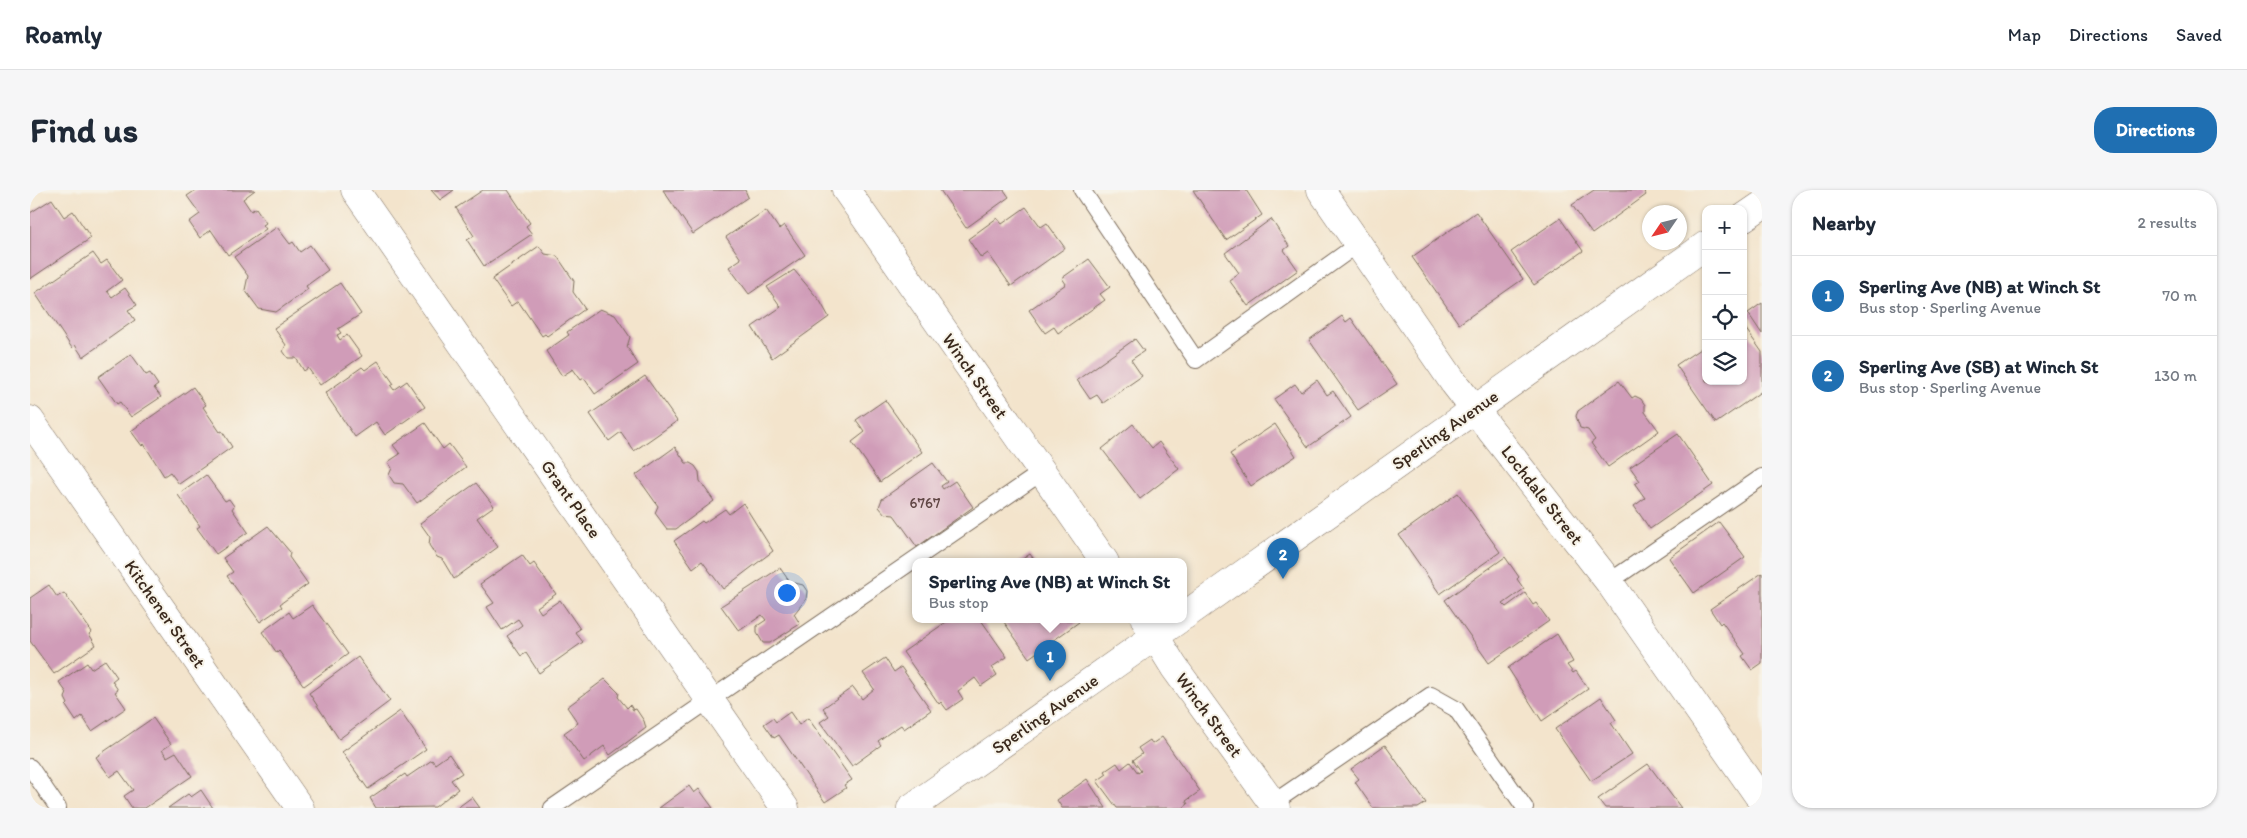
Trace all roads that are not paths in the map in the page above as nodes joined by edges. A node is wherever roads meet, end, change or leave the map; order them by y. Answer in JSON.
{"nodes":[{"id":1,"x":355,"y":190,"type":"edge"},
{"id":2,"x":846,"y":190,"type":"edge"},
{"id":3,"x":1082,"y":190,"type":"edge"},
{"id":4,"x":1321,"y":190,"type":"edge"},
{"id":5,"x":1762,"y":205,"type":"edge"},
{"id":6,"x":1747,"y":215,"type":"edge"},
{"id":7,"x":1358,"y":244,"type":"junction"},
{"id":8,"x":1702,"y":248,"type":"edge"},
{"id":9,"x":1475,"y":410,"type":"junction"},
{"id":10,"x":30,"y":420,"type":"edge"},
{"id":11,"x":1042,"y":472,"type":"junction"},
{"id":12,"x":1762,"y":477,"type":"edge"},
{"id":13,"x":916,"y":558,"type":"edge"},
{"id":14,"x":1102,"y":558,"type":"edge"},
{"id":15,"x":912,"y":560,"type":"edge"},
{"id":16,"x":1610,"y":582,"type":"junction"},
{"id":17,"x":1187,"y":614,"type":"edge"},
{"id":18,"x":1168,"y":623,"type":"edge"},
{"id":19,"x":1151,"y":628,"type":"edge"},
{"id":20,"x":710,"y":698,"type":"junction"},
{"id":21,"x":33,"y":778,"type":"edge"},
{"id":22,"x":1762,"y":801,"type":"edge"},
{"id":23,"x":1273,"y":806,"type":"edge"},
{"id":24,"x":58,"y":808,"type":"edge"},
{"id":25,"x":300,"y":808,"type":"edge"},
{"id":26,"x":552,"y":808,"type":"edge"},
{"id":27,"x":785,"y":808,"type":"edge"},
{"id":28,"x":910,"y":808,"type":"edge"},
{"id":29,"x":1525,"y":808,"type":"edge"}],
"edges":[{"from":1,"to":20,"type":"street","name":"Grant Place"},
{"from":2,"to":11,"type":"street","name":"Winch Street"},
{"from":3,"to":7,"type":"lane"},
{"from":4,"to":7,"type":"street","name":"Lochdale Street"},
{"from":5,"to":6,"type":"street"},
{"from":7,"to":9,"type":"street","name":"Lochdale Street"},
{"from":8,"to":9,"type":"street","name":"Sperling Avenue"},
{"from":9,"to":16,"type":"street","name":"Lochdale Street"},
{"from":9,"to":17,"type":"street","name":"Sperling Avenue"},
{"from":10,"to":25,"type":"street","name":"Kitchener Street"},
{"from":11,"to":13,"type":"lane"},
{"from":11,"to":14,"type":"street","name":"Winch Street"},
{"from":12,"to":16,"type":"lane"},
{"from":15,"to":20,"type":"lane"},
{"from":16,"to":22,"type":"street","name":"Lochdale Street"},
{"from":18,"to":19,"type":"street","name":"Sperling Avenue"},
{"from":19,"to":23,"type":"street","name":"Winch Street"},
{"from":19,"to":28,"type":"street","name":"Sperling Avenue"},
{"from":20,"to":26,"type":"lane"},
{"from":20,"to":27,"type":"street","name":"Grant Place"},
{"from":21,"to":24,"type":"lane"},
{"from":23,"to":29,"type":"lane"}]}
